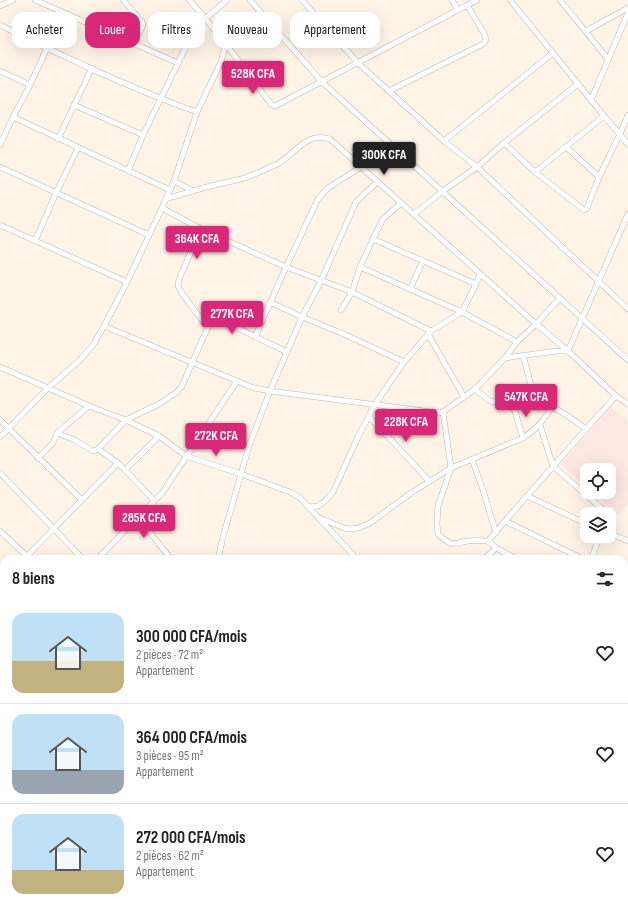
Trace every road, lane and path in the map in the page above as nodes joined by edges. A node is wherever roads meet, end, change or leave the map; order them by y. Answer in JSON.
{"nodes":[{"id":1,"x":13,"y":0,"type":"edge"},
{"id":2,"x":35,"y":0,"type":"edge"},
{"id":3,"x":123,"y":0,"type":"edge"},
{"id":4,"x":189,"y":0,"type":"edge"},
{"id":5,"x":227,"y":0,"type":"edge"},
{"id":6,"x":250,"y":0,"type":"edge"},
{"id":7,"x":302,"y":0,"type":"edge"},
{"id":8,"x":452,"y":0,"type":"edge"},
{"id":9,"x":476,"y":0,"type":"edge"},
{"id":10,"x":510,"y":0,"type":"edge"},
{"id":11,"x":560,"y":0,"type":"edge"},
{"id":12,"x":467,"y":5,"type":"junction"},
{"id":13,"x":0,"y":6,"type":"edge"},
{"id":14,"x":628,"y":8,"type":"edge"},
{"id":15,"x":458,"y":10,"type":"junction"},
{"id":16,"x":133,"y":12,"type":"edge"},
{"id":17,"x":200,"y":12,"type":"edge"},
{"id":18,"x":628,"y":13,"type":"edge"},
{"id":19,"x":206,"y":18,"type":"joint"},
{"id":20,"x":140,"y":20,"type":"edge"},
{"id":21,"x":85,"y":22,"type":"edge"},
{"id":22,"x":0,"y":25,"type":"edge"},
{"id":23,"x":213,"y":27,"type":"edge"},
{"id":24,"x":12,"y":31,"type":"edge"},
{"id":25,"x":140,"y":31,"type":"edge"},
{"id":26,"x":586,"y":31,"type":"junction"},
{"id":27,"x":140,"y":47,"type":"edge"},
{"id":28,"x":47,"y":48,"type":"joint"},
{"id":29,"x":185,"y":48,"type":"edge"},
{"id":30,"x":224,"y":48,"type":"edge"},
{"id":31,"x":230,"y":48,"type":"edge"},
{"id":32,"x":553,"y":53,"type":"junction"},
{"id":33,"x":608,"y":59,"type":"junction"},
{"id":34,"x":178,"y":63,"type":"junction"},
{"id":35,"x":358,"y":63,"type":"junction"},
{"id":36,"x":92,"y":68,"type":"junction"},
{"id":37,"x":0,"y":71,"type":"edge"},
{"id":38,"x":322,"y":82,"type":"junction"},
{"id":39,"x":578,"y":84,"type":"junction"},
{"id":40,"x":30,"y":85,"type":"junction"},
{"id":41,"x":389,"y":91,"type":"junction"},
{"id":42,"x":160,"y":99,"type":"junction"},
{"id":43,"x":591,"y":100,"type":"junction"},
{"id":44,"x":74,"y":105,"type":"junction"},
{"id":45,"x":197,"y":112,"type":"junction"},
{"id":46,"x":628,"y":115,"type":"edge"},
{"id":47,"x":604,"y":116,"type":"junction"},
{"id":48,"x":13,"y":117,"type":"junction"},
{"id":49,"x":620,"y":134,"type":"junction"},
{"id":50,"x":143,"y":135,"type":"junction"},
{"id":51,"x":58,"y":139,"type":"junction"},
{"id":52,"x":444,"y":141,"type":"junction"},
{"id":53,"x":504,"y":143,"type":"junction"},
{"id":54,"x":628,"y":144,"type":"edge"},
{"id":55,"x":0,"y":146,"type":"edge"},
{"id":56,"x":566,"y":147,"type":"junction"},
{"id":57,"x":78,"y":148,"type":"junction"},
{"id":58,"x":0,"y":167,"type":"edge"},
{"id":59,"x":361,"y":167,"type":"junction"},
{"id":60,"x":477,"y":167,"type":"junction"},
{"id":61,"x":128,"y":170,"type":"junction"},
{"id":62,"x":535,"y":172,"type":"junction"},
{"id":63,"x":600,"y":177,"type":"junction"},
{"id":64,"x":174,"y":181,"type":"junction"},
{"id":65,"x":377,"y":182,"type":"junction"},
{"id":66,"x":170,"y":190,"type":"junction"},
{"id":67,"x":193,"y":191,"type":"junction"},
{"id":68,"x":443,"y":191,"type":"junction"},
{"id":69,"x":56,"y":193,"type":"junction"},
{"id":70,"x":166,"y":199,"type":"junction"},
{"id":71,"x":401,"y":203,"type":"junction"},
{"id":72,"x":162,"y":208,"type":"junction"},
{"id":73,"x":414,"y":214,"type":"junction"},
{"id":74,"x":628,"y":214,"type":"edge"},
{"id":75,"x":0,"y":225,"type":"edge"},
{"id":76,"x":201,"y":229,"type":"junction"},
{"id":77,"x":149,"y":235,"type":"junction"},
{"id":78,"x":373,"y":239,"type":"junction"},
{"id":79,"x":35,"y":241,"type":"junction"},
{"id":80,"x":423,"y":261,"type":"junction"},
{"id":81,"x":286,"y":267,"type":"junction"},
{"id":82,"x":360,"y":267,"type":"junction"},
{"id":83,"x":480,"y":274,"type":"junction"},
{"id":84,"x":321,"y":281,"type":"junction"},
{"id":85,"x":598,"y":281,"type":"junction"},
{"id":86,"x":128,"y":282,"type":"junction"},
{"id":87,"x":476,"y":284,"type":"junction"},
{"id":88,"x":410,"y":290,"type":"junction"},
{"id":89,"x":352,"y":292,"type":"junction"},
{"id":90,"x":560,"y":298,"type":"junction"},
{"id":91,"x":270,"y":302,"type":"junction"},
{"id":92,"x":628,"y":309,"type":"edge"},
{"id":93,"x":341,"y":310,"type":"dead end"},
{"id":94,"x":462,"y":312,"type":"junction"},
{"id":95,"x":302,"y":317,"type":"junction"},
{"id":96,"x":582,"y":318,"type":"junction"},
{"id":97,"x":536,"y":324,"type":"junction"},
{"id":98,"x":104,"y":326,"type":"junction"},
{"id":99,"x":207,"y":327,"type":"junction"},
{"id":100,"x":429,"y":332,"type":"junction"},
{"id":101,"x":255,"y":337,"type":"junction"},
{"id":102,"x":517,"y":342,"type":"junction"},
{"id":103,"x":568,"y":351,"type":"junction"},
{"id":104,"x":287,"y":352,"type":"junction"},
{"id":105,"x":523,"y":355,"type":"junction"},
{"id":106,"x":505,"y":358,"type":"junction"},
{"id":107,"x":628,"y":360,"type":"edge"},
{"id":108,"x":192,"y":362,"type":"junction"},
{"id":109,"x":404,"y":362,"type":"junction"},
{"id":110,"x":0,"y":367,"type":"edge"},
{"id":111,"x":236,"y":381,"type":"junction"},
{"id":112,"x":48,"y":388,"type":"junction"},
{"id":113,"x":475,"y":389,"type":"junction"},
{"id":114,"x":270,"y":390,"type":"junction"},
{"id":115,"x":616,"y":396,"type":"junction"},
{"id":116,"x":464,"y":397,"type":"junction"},
{"id":117,"x":535,"y":401,"type":"junction"},
{"id":118,"x":512,"y":402,"type":"junction"},
{"id":119,"x":375,"y":404,"type":"junction"},
{"id":120,"x":628,"y":404,"type":"edge"},
{"id":121,"x":89,"y":406,"type":"junction"},
{"id":122,"x":552,"y":407,"type":"junction"},
{"id":123,"x":443,"y":412,"type":"junction"},
{"id":124,"x":369,"y":417,"type":"junction"},
{"id":125,"x":0,"y":420,"type":"edge"},
{"id":126,"x":126,"y":420,"type":"junction"},
{"id":127,"x":540,"y":425,"type":"junction"},
{"id":128,"x":8,"y":429,"type":"junction"},
{"id":129,"x":586,"y":429,"type":"junction"},
{"id":130,"x":57,"y":433,"type":"junction"},
{"id":131,"x":159,"y":436,"type":"junction"},
{"id":132,"x":0,"y":437,"type":"edge"},
{"id":133,"x":523,"y":438,"type":"junction"},
{"id":134,"x":98,"y":449,"type":"junction"},
{"id":135,"x":186,"y":456,"type":"junction"},
{"id":136,"x":38,"y":458,"type":"junction"},
{"id":137,"x":472,"y":459,"type":"junction"},
{"id":138,"x":118,"y":463,"type":"junction"},
{"id":139,"x":553,"y":466,"type":"junction"},
{"id":140,"x":451,"y":468,"type":"junction"},
{"id":141,"x":125,"y":470,"type":"junction"},
{"id":142,"x":0,"y":473,"type":"edge"},
{"id":143,"x":241,"y":474,"type":"junction"},
{"id":144,"x":429,"y":481,"type":"junction"},
{"id":145,"x":526,"y":496,"type":"junction"},
{"id":146,"x":82,"y":500,"type":"junction"},
{"id":147,"x":154,"y":500,"type":"junction"},
{"id":148,"x":308,"y":507,"type":"junction"},
{"id":149,"x":600,"y":507,"type":"edge"},
{"id":150,"x":316,"y":517,"type":"junction"},
{"id":151,"x":138,"y":518,"type":"junction"},
{"id":152,"x":505,"y":521,"type":"junction"},
{"id":153,"x":580,"y":521,"type":"edge"},
{"id":154,"x":54,"y":529,"type":"junction"},
{"id":155,"x":0,"y":531,"type":"edge"},
{"id":156,"x":496,"y":533,"type":"junction"},
{"id":157,"x":616,"y":537,"type":"edge"},
{"id":158,"x":488,"y":541,"type":"junction"},
{"id":159,"x":628,"y":542,"type":"edge"},
{"id":160,"x":597,"y":543,"type":"edge"},
{"id":161,"x":496,"y":548,"type":"junction"},
{"id":162,"x":25,"y":555,"type":"edge"},
{"id":163,"x":31,"y":555,"type":"edge"},
{"id":164,"x":80,"y":555,"type":"edge"},
{"id":165,"x":101,"y":555,"type":"edge"},
{"id":166,"x":166,"y":555,"type":"edge"},
{"id":167,"x":219,"y":555,"type":"edge"},
{"id":168,"x":353,"y":555,"type":"edge"},
{"id":169,"x":488,"y":555,"type":"edge"},
{"id":170,"x":509,"y":555,"type":"edge"},
{"id":171,"x":575,"y":555,"type":"edge"},
{"id":172,"x":593,"y":555,"type":"edge"}],
"edges":[{"from":1,"to":13,"type":"street"},
{"from":2,"to":21,"type":"street"},
{"from":3,"to":16,"type":"street"},
{"from":4,"to":17,"type":"street"},
{"from":5,"to":19,"type":"street"},
{"from":6,"to":38,"type":"street"},
{"from":7,"to":35,"type":"street"},
{"from":8,"to":15,"type":"street"},
{"from":9,"to":12,"type":"street"},
{"from":10,"to":32,"type":"street"},
{"from":11,"to":26,"type":"street"},
{"from":12,"to":15,"type":"street"},
{"from":12,"to":41,"type":"street"},
{"from":14,"to":26,"type":"street"},
{"from":15,"to":35,"type":"street"},
{"from":18,"to":33,"type":"street"},
{"from":19,"to":23,"type":"street"},
{"from":20,"to":25,"type":"street"},
{"from":22,"to":24,"type":"street"},
{"from":26,"to":33,"type":"street"},
{"from":27,"to":34,"type":"street"},
{"from":28,"to":36,"type":"street"},
{"from":28,"to":40,"type":"street"},
{"from":29,"to":34,"type":"street"},
{"from":30,"to":45,"type":"street"},
{"from":31,"to":38,"type":"street"},
{"from":32,"to":39,"type":"street"},
{"from":32,"to":52,"type":"street"},
{"from":33,"to":43,"type":"street"},
{"from":34,"to":42,"type":"street"},
{"from":35,"to":38,"type":"street"},
{"from":35,"to":41,"type":"street"},
{"from":36,"to":42,"type":"street"},
{"from":36,"to":44,"type":"street"},
{"from":37,"to":40,"type":"street"},
{"from":38,"to":68,"type":"street"},
{"from":39,"to":43,"type":"street"},
{"from":39,"to":53,"type":"street"},
{"from":40,"to":48,"type":"street"},
{"from":41,"to":52,"type":"street"},
{"from":42,"to":45,"type":"street"},
{"from":42,"to":50,"type":"street"},
{"from":43,"to":47,"type":"street"},
{"from":44,"to":50,"type":"street"},
{"from":44,"to":51,"type":"street"},
{"from":45,"to":64,"type":"street"},
{"from":46,"to":49,"type":"street"},
{"from":47,"to":49,"type":"street"},
{"from":47,"to":56,"type":"street"},
{"from":48,"to":51,"type":"street"},
{"from":48,"to":55,"type":"street"},
{"from":49,"to":54,"type":"street"},
{"from":49,"to":63,"type":"street"},
{"from":50,"to":61,"type":"street"},
{"from":51,"to":57,"type":"street"},
{"from":52,"to":60,"type":"street"},
{"from":53,"to":60,"type":"street"},
{"from":53,"to":62,"type":"street"},
{"from":56,"to":62,"type":"street"},
{"from":56,"to":63,"type":"street"},
{"from":57,"to":61,"type":"street"},
{"from":57,"to":69,"type":"street"},
{"from":58,"to":69,"type":"street"},
{"from":59,"to":65,"type":"street"},
{"from":59,"to":67,"type":"street"},
{"from":59,"to":81,"type":"street"},
{"from":60,"to":68,"type":"street"},
{"from":60,"to":85,"type":"street"},
{"from":61,"to":66,"type":"street"},
{"from":62,"to":63,"type":"street"},
{"from":64,"to":66,"type":"street"},
{"from":64,"to":67,"type":"street"},
{"from":65,"to":71,"type":"street"},
{"from":65,"to":84,"type":"street"},
{"from":66,"to":70,"type":"street"},
{"from":67,"to":70,"type":"street"},
{"from":68,"to":73,"type":"street"},
{"from":68,"to":90,"type":"street"},
{"from":69,"to":77,"type":"street"},
{"from":69,"to":79,"type":"street"},
{"from":70,"to":72,"type":"street"},
{"from":71,"to":73,"type":"street"},
{"from":71,"to":78,"type":"street"},
{"from":72,"to":76,"type":"street"},
{"from":72,"to":77,"type":"street"},
{"from":73,"to":83,"type":"street"},
{"from":74,"to":85,"type":"street"},
{"from":75,"to":79,"type":"street"},
{"from":76,"to":81,"type":"street"},
{"from":76,"to":99,"type":"street"},
{"from":77,"to":86,"type":"street"},
{"from":78,"to":80,"type":"street"},
{"from":78,"to":82,"type":"street"},
{"from":79,"to":86,"type":"street"},
{"from":80,"to":87,"type":"street"},
{"from":80,"to":88,"type":"street"},
{"from":81,"to":84,"type":"street"},
{"from":81,"to":91,"type":"street"},
{"from":82,"to":88,"type":"street"},
{"from":82,"to":89,"type":"street"},
{"from":83,"to":87,"type":"street"},
{"from":83,"to":97,"type":"street"},
{"from":84,"to":89,"type":"street"},
{"from":84,"to":95,"type":"street"},
{"from":85,"to":92,"type":"street"},
{"from":85,"to":96,"type":"street"},
{"from":86,"to":98,"type":"street"},
{"from":87,"to":94,"type":"street"},
{"from":88,"to":94,"type":"street"},
{"from":89,"to":93,"type":"street"},
{"from":89,"to":100,"type":"street"},
{"from":90,"to":96,"type":"street"},
{"from":90,"to":97,"type":"street"},
{"from":91,"to":95,"type":"street"},
{"from":91,"to":101,"type":"street"},
{"from":94,"to":100,"type":"street"},
{"from":94,"to":102,"type":"street"},
{"from":95,"to":104,"type":"street"},
{"from":95,"to":109,"type":"street"},
{"from":96,"to":103,"type":"street"},
{"from":96,"to":107,"type":"street"},
{"from":97,"to":102,"type":"street"},
{"from":97,"to":103,"type":"street"},
{"from":98,"to":108,"type":"street"},
{"from":98,"to":112,"type":"street"},
{"from":99,"to":101,"type":"street"},
{"from":99,"to":108,"type":"street"},
{"from":100,"to":109,"type":"street"},
{"from":100,"to":116,"type":"street"},
{"from":101,"to":104,"type":"street"},
{"from":102,"to":106,"type":"street"},
{"from":103,"to":105,"type":"street"},
{"from":103,"to":115,"type":"street"},
{"from":104,"to":114,"type":"street"},
{"from":105,"to":106,"type":"street"},
{"from":105,"to":117,"type":"street"},
{"from":106,"to":113,"type":"street"},
{"from":108,"to":111,"type":"street"},
{"from":108,"to":126,"type":"street"},
{"from":109,"to":119,"type":"street"},
{"from":110,"to":112,"type":"street"},
{"from":111,"to":114,"type":"street"},
{"from":111,"to":135,"type":"street"},
{"from":112,"to":121,"type":"street"},
{"from":112,"to":128,"type":"street"},
{"from":113,"to":116,"type":"street"},
{"from":113,"to":118,"type":"street"},
{"from":114,"to":119,"type":"street"},
{"from":114,"to":143,"type":"street"},
{"from":115,"to":120,"type":"street"},
{"from":115,"to":129,"type":"street"},
{"from":116,"to":123,"type":"street"},
{"from":117,"to":118,"type":"street"},
{"from":117,"to":122,"type":"street"},
{"from":118,"to":133,"type":"street"},
{"from":119,"to":123,"type":"street"},
{"from":119,"to":124,"type":"street"},
{"from":121,"to":126,"type":"street"},
{"from":121,"to":130,"type":"street"},
{"from":122,"to":127,"type":"street"},
{"from":122,"to":129,"type":"street"},
{"from":123,"to":140,"type":"street"},
{"from":124,"to":144,"type":"street"},
{"from":124,"to":148,"type":"street"},
{"from":125,"to":128,"type":"street"},
{"from":126,"to":131,"type":"street"},
{"from":126,"to":134,"type":"street"},
{"from":127,"to":133,"type":"street"},
{"from":127,"to":139,"type":"street"},
{"from":128,"to":132,"type":"street"},
{"from":128,"to":136,"type":"street"},
{"from":129,"to":139,"type":"street"},
{"from":130,"to":134,"type":"street"},
{"from":130,"to":136,"type":"street"},
{"from":131,"to":135,"type":"street"},
{"from":131,"to":141,"type":"street"},
{"from":133,"to":137,"type":"street"},
{"from":134,"to":138,"type":"street"},
{"from":135,"to":143,"type":"street"},
{"from":135,"to":147,"type":"street"},
{"from":136,"to":146,"type":"street"},
{"from":137,"to":140,"type":"street"},
{"from":137,"to":156,"type":"street"},
{"from":138,"to":141,"type":"street"},
{"from":138,"to":146,"type":"street"},
{"from":139,"to":145,"type":"street"},
{"from":139,"to":149,"type":"street"},
{"from":140,"to":144,"type":"street"},
{"from":140,"to":158,"type":"street"},
{"from":141,"to":147,"type":"street"},
{"from":142,"to":154,"type":"street"},
{"from":143,"to":148,"type":"street"},
{"from":143,"to":167,"type":"street"},
{"from":144,"to":150,"type":"street"},
{"from":145,"to":152,"type":"street"},
{"from":145,"to":153,"type":"street"},
{"from":146,"to":154,"type":"street"},
{"from":147,"to":151,"type":"street"},
{"from":148,"to":150,"type":"street"},
{"from":150,"to":168,"type":"street"},
{"from":151,"to":165,"type":"street"},
{"from":151,"to":166,"type":"street"},
{"from":152,"to":156,"type":"street"},
{"from":152,"to":171,"type":"street"},
{"from":154,"to":163,"type":"street"},
{"from":154,"to":164,"type":"street"},
{"from":155,"to":162,"type":"street"},
{"from":156,"to":158,"type":"street"},
{"from":157,"to":159,"type":"street"},
{"from":158,"to":161,"type":"street"},
{"from":160,"to":172,"type":"street"},
{"from":161,"to":169,"type":"street"},
{"from":161,"to":170,"type":"street"}]}
